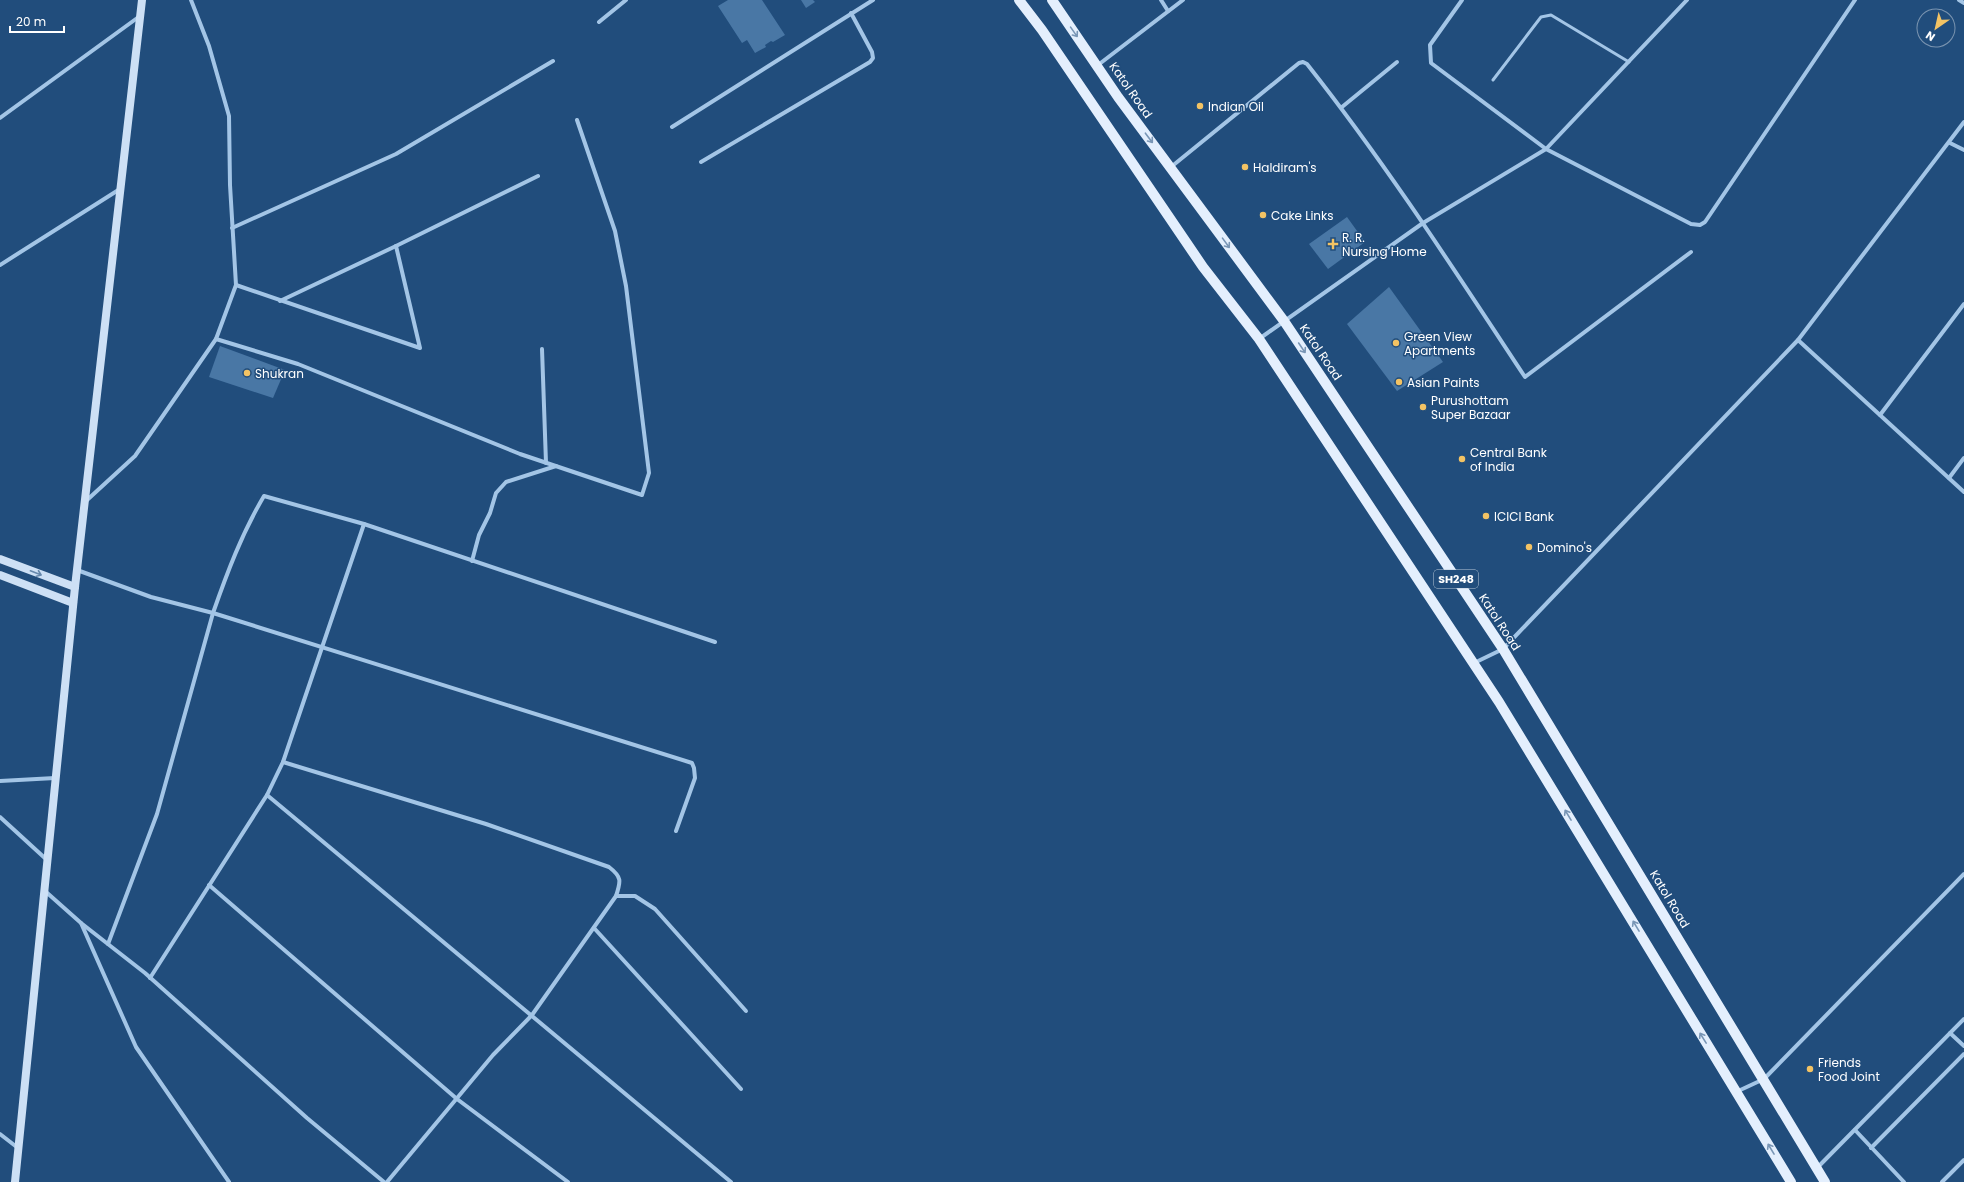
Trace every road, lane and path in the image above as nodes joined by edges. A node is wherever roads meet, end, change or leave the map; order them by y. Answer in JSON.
{"nodes":[{"id":1,"x":142,"y":0,"type":"edge"},
{"id":2,"x":191,"y":0,"type":"edge"},
{"id":3,"x":626,"y":0,"type":"edge"},
{"id":4,"x":873,"y":0,"type":"edge"},
{"id":5,"x":1019,"y":0,"type":"edge"},
{"id":6,"x":1052,"y":0,"type":"edge"},
{"id":7,"x":1161,"y":0,"type":"edge"},
{"id":8,"x":1183,"y":0,"type":"edge"},
{"id":9,"x":1462,"y":0,"type":"edge"},
{"id":10,"x":1687,"y":0,"type":"edge"},
{"id":11,"x":1855,"y":0,"type":"edge"},
{"id":12,"x":1959,"y":0,"type":"edge"},
{"id":13,"x":1964,"y":3,"type":"edge"},
{"id":14,"x":1168,"y":11,"type":"junction"},
{"id":15,"x":851,"y":14,"type":"junction"},
{"id":16,"x":140,"y":16,"type":"junction"},
{"id":17,"x":599,"y":22,"type":"dead end"},
{"id":18,"x":553,"y":61,"type":"dead end"},
{"id":19,"x":1397,"y":62,"type":"dead end"},
{"id":20,"x":1629,"y":62,"type":"junction"},
{"id":21,"x":1097,"y":65,"type":"junction"},
{"id":22,"x":1493,"y":80,"type":"dead end"},
{"id":23,"x":1342,"y":107,"type":"junction"},
{"id":24,"x":0,"y":118,"type":"edge"},
{"id":25,"x":577,"y":120,"type":"dead end"},
{"id":26,"x":1964,"y":122,"type":"edge"},
{"id":27,"x":672,"y":127,"type":"dead end"},
{"id":28,"x":1950,"y":143,"type":"junction"},
{"id":29,"x":1546,"y":149,"type":"junction"},
{"id":30,"x":1964,"y":150,"type":"edge"},
{"id":31,"x":701,"y":162,"type":"dead end"},
{"id":32,"x":1171,"y":167,"type":"junction"},
{"id":33,"x":538,"y":176,"type":"dead end"},
{"id":34,"x":120,"y":189,"type":"junction"},
{"id":35,"x":1423,"y":223,"type":"junction"},
{"id":36,"x":232,"y":228,"type":"junction"},
{"id":37,"x":396,"y":246,"type":"junction"},
{"id":38,"x":1691,"y":252,"type":"dead end"},
{"id":39,"x":0,"y":265,"type":"edge"},
{"id":40,"x":236,"y":285,"type":"junction"},
{"id":41,"x":280,"y":301,"type":"junction"},
{"id":42,"x":1964,"y":304,"type":"edge"},
{"id":43,"x":1284,"y":321,"type":"junction"},
{"id":44,"x":216,"y":339,"type":"junction"},
{"id":45,"x":1259,"y":339,"type":"junction"},
{"id":46,"x":1798,"y":340,"type":"junction"},
{"id":47,"x":542,"y":349,"type":"dead end"},
{"id":48,"x":1880,"y":415,"type":"junction"},
{"id":49,"x":1964,"y":458,"type":"edge"},
{"id":50,"x":546,"y":463,"type":"junction"},
{"id":51,"x":556,"y":466,"type":"junction"},
{"id":52,"x":1949,"y":478,"type":"junction"},
{"id":53,"x":1964,"y":492,"type":"edge"},
{"id":54,"x":84,"y":503,"type":"junction"},
{"id":55,"x":364,"y":524,"type":"junction"},
{"id":56,"x":0,"y":559,"type":"edge"},
{"id":57,"x":472,"y":561,"type":"junction"},
{"id":58,"x":77,"y":570,"type":"junction"},
{"id":59,"x":0,"y":575,"type":"edge"},
{"id":60,"x":75,"y":587,"type":"junction"},
{"id":61,"x":73,"y":603,"type":"junction"},
{"id":62,"x":213,"y":613,"type":"junction"},
{"id":63,"x":715,"y":642,"type":"dead end"},
{"id":64,"x":321,"y":646,"type":"junction"},
{"id":65,"x":1503,"y":649,"type":"junction"},
{"id":66,"x":1473,"y":663,"type":"junction"},
{"id":67,"x":283,"y":762,"type":"junction"},
{"id":68,"x":56,"y":778,"type":"junction"},
{"id":69,"x":0,"y":781,"type":"edge"},
{"id":70,"x":267,"y":795,"type":"junction"},
{"id":71,"x":0,"y":817,"type":"edge"},
{"id":72,"x":676,"y":831,"type":"dead end"},
{"id":73,"x":47,"y":861,"type":"junction"},
{"id":74,"x":1964,"y":874,"type":"edge"},
{"id":75,"x":209,"y":885,"type":"junction"},
{"id":76,"x":44,"y":890,"type":"junction"},
{"id":77,"x":616,"y":896,"type":"junction"},
{"id":78,"x":81,"y":923,"type":"junction"},
{"id":79,"x":594,"y":928,"type":"junction"},
{"id":80,"x":108,"y":944,"type":"junction"},
{"id":81,"x":150,"y":978,"type":"junction"},
{"id":82,"x":746,"y":1011,"type":"dead end"},
{"id":83,"x":532,"y":1016,"type":"junction"},
{"id":84,"x":1964,"y":1019,"type":"edge"},
{"id":85,"x":1950,"y":1033,"type":"junction"},
{"id":86,"x":1964,"y":1046,"type":"edge"},
{"id":87,"x":1964,"y":1054,"type":"edge"},
{"id":88,"x":1764,"y":1079,"type":"junction"},
{"id":89,"x":741,"y":1089,"type":"dead end"},
{"id":90,"x":1736,"y":1092,"type":"junction"},
{"id":91,"x":457,"y":1099,"type":"junction"},
{"id":92,"x":1855,"y":1130,"type":"junction"},
{"id":93,"x":0,"y":1134,"type":"edge"},
{"id":94,"x":18,"y":1148,"type":"junction"},
{"id":95,"x":1871,"y":1148,"type":"junction"},
{"id":96,"x":1964,"y":1160,"type":"edge"},
{"id":97,"x":1817,"y":1168,"type":"junction"},
{"id":98,"x":14,"y":1182,"type":"edge"},
{"id":99,"x":229,"y":1182,"type":"edge"},
{"id":100,"x":384,"y":1182,"type":"edge"},
{"id":101,"x":387,"y":1182,"type":"edge"},
{"id":102,"x":568,"y":1182,"type":"edge"},
{"id":103,"x":731,"y":1182,"type":"edge"},
{"id":104,"x":1791,"y":1182,"type":"edge"},
{"id":105,"x":1825,"y":1182,"type":"edge"},
{"id":106,"x":1904,"y":1182,"type":"edge"},
{"id":107,"x":1942,"y":1182,"type":"edge"}],
"edges":[{"from":1,"to":16,"type":"street"},
{"from":2,"to":36,"type":"street"},
{"from":3,"to":17,"type":"street"},
{"from":4,"to":15,"type":"street"},
{"from":5,"to":45,"type":"main road","number":"SH248"},
{"from":6,"to":21,"type":"main road","name":"Katol Road","number":"SH248","one_way":true},
{"from":7,"to":14,"type":"street"},
{"from":8,"to":14,"type":"street"},
{"from":9,"to":29,"type":"street"},
{"from":10,"to":20,"type":"street"},
{"from":11,"to":29,"type":"street"},
{"from":12,"to":13,"type":"street"},
{"from":14,"to":21,"type":"street"},
{"from":15,"to":27,"type":"street"},
{"from":15,"to":31,"type":"street"},
{"from":16,"to":24,"type":"street"},
{"from":16,"to":34,"type":"street"},
{"from":18,"to":36,"type":"street"},
{"from":19,"to":23,"type":"street"},
{"from":20,"to":22,"type":"lane"},
{"from":20,"to":29,"type":"street"},
{"from":21,"to":32,"type":"main road","name":"Katol Road","number":"SH248","one_way":true},
{"from":23,"to":32,"type":"street"},
{"from":23,"to":35,"type":"street"},
{"from":25,"to":51,"type":"street"},
{"from":26,"to":28,"type":"street"},
{"from":28,"to":30,"type":"street"},
{"from":28,"to":46,"type":"street"},
{"from":29,"to":35,"type":"street"},
{"from":32,"to":43,"type":"main road","name":"Katol Road","number":"SH248","one_way":true},
{"from":33,"to":37,"type":"street"},
{"from":34,"to":39,"type":"street"},
{"from":34,"to":54,"type":"street"},
{"from":35,"to":38,"type":"street"},
{"from":35,"to":43,"type":"street"},
{"from":36,"to":40,"type":"street"},
{"from":37,"to":41,"type":"street"},
{"from":37,"to":41,"type":"street"},
{"from":40,"to":41,"type":"street"},
{"from":40,"to":44,"type":"street"},
{"from":42,"to":48,"type":"street"},
{"from":43,"to":45,"type":"street"},
{"from":43,"to":65,"type":"main road","name":"Katol Road","number":"SH248","one_way":true},
{"from":44,"to":50,"type":"street"},
{"from":44,"to":54,"type":"street"},
{"from":45,"to":66,"type":"main road","number":"SH248"},
{"from":46,"to":48,"type":"street"},
{"from":46,"to":65,"type":"street"},
{"from":47,"to":50,"type":"street"},
{"from":48,"to":52,"type":"street"},
{"from":49,"to":52,"type":"street"},
{"from":50,"to":51,"type":"street"},
{"from":51,"to":57,"type":"street"},
{"from":52,"to":53,"type":"street"},
{"from":54,"to":58,"type":"street"},
{"from":55,"to":57,"type":"street"},
{"from":55,"to":62,"type":"street"},
{"from":55,"to":64,"type":"street"},
{"from":56,"to":60,"type":"street","one_way":true},
{"from":57,"to":63,"type":"street"},
{"from":58,"to":60,"type":"street"},
{"from":58,"to":62,"type":"street"},
{"from":59,"to":61,"type":"street"},
{"from":60,"to":61,"type":"street"},
{"from":61,"to":68,"type":"street"},
{"from":62,"to":64,"type":"street"},
{"from":62,"to":80,"type":"street"},
{"from":64,"to":67,"type":"street"},
{"from":64,"to":72,"type":"street"},
{"from":65,"to":66,"type":"street"},
{"from":65,"to":88,"type":"main road","name":"Katol Road","number":"SH248"},
{"from":90,"to":66,"type":"main road","number":"SH248","one_way":true},
{"from":67,"to":70,"type":"street"},
{"from":67,"to":77,"type":"street"},
{"from":68,"to":69,"type":"street"},
{"from":68,"to":73,"type":"street"},
{"from":70,"to":75,"type":"street"},
{"from":70,"to":83,"type":"street"},
{"from":71,"to":73,"type":"street"},
{"from":73,"to":76,"type":"street"},
{"from":74,"to":88,"type":"street"},
{"from":75,"to":81,"type":"street"},
{"from":75,"to":91,"type":"street"},
{"from":76,"to":78,"type":"street"},
{"from":76,"to":94,"type":"street"},
{"from":77,"to":79,"type":"street"},
{"from":77,"to":82,"type":"street"},
{"from":78,"to":80,"type":"street"},
{"from":78,"to":99,"type":"street"},
{"from":79,"to":83,"type":"street"},
{"from":79,"to":89,"type":"street"},
{"from":80,"to":81,"type":"street"},
{"from":81,"to":100,"type":"street"},
{"from":83,"to":91,"type":"street"},
{"from":83,"to":103,"type":"street"},
{"from":84,"to":85,"type":"street"},
{"from":85,"to":86,"type":"street"},
{"from":85,"to":92,"type":"street"},
{"from":87,"to":95,"type":"street"},
{"from":88,"to":90,"type":"street"},
{"from":88,"to":97,"type":"main road","name":"Katol Road","number":"SH248"},
{"from":104,"to":90,"type":"main road","number":"SH248","one_way":true},
{"from":91,"to":101,"type":"street"},
{"from":91,"to":102,"type":"street"},
{"from":92,"to":95,"type":"street"},
{"from":92,"to":97,"type":"street"},
{"from":93,"to":94,"type":"street"},
{"from":94,"to":98,"type":"street"},
{"from":95,"to":106,"type":"street"},
{"from":96,"to":107,"type":"street"},
{"from":97,"to":105,"type":"main road","name":"Katol Road","number":"SH248"}]}
